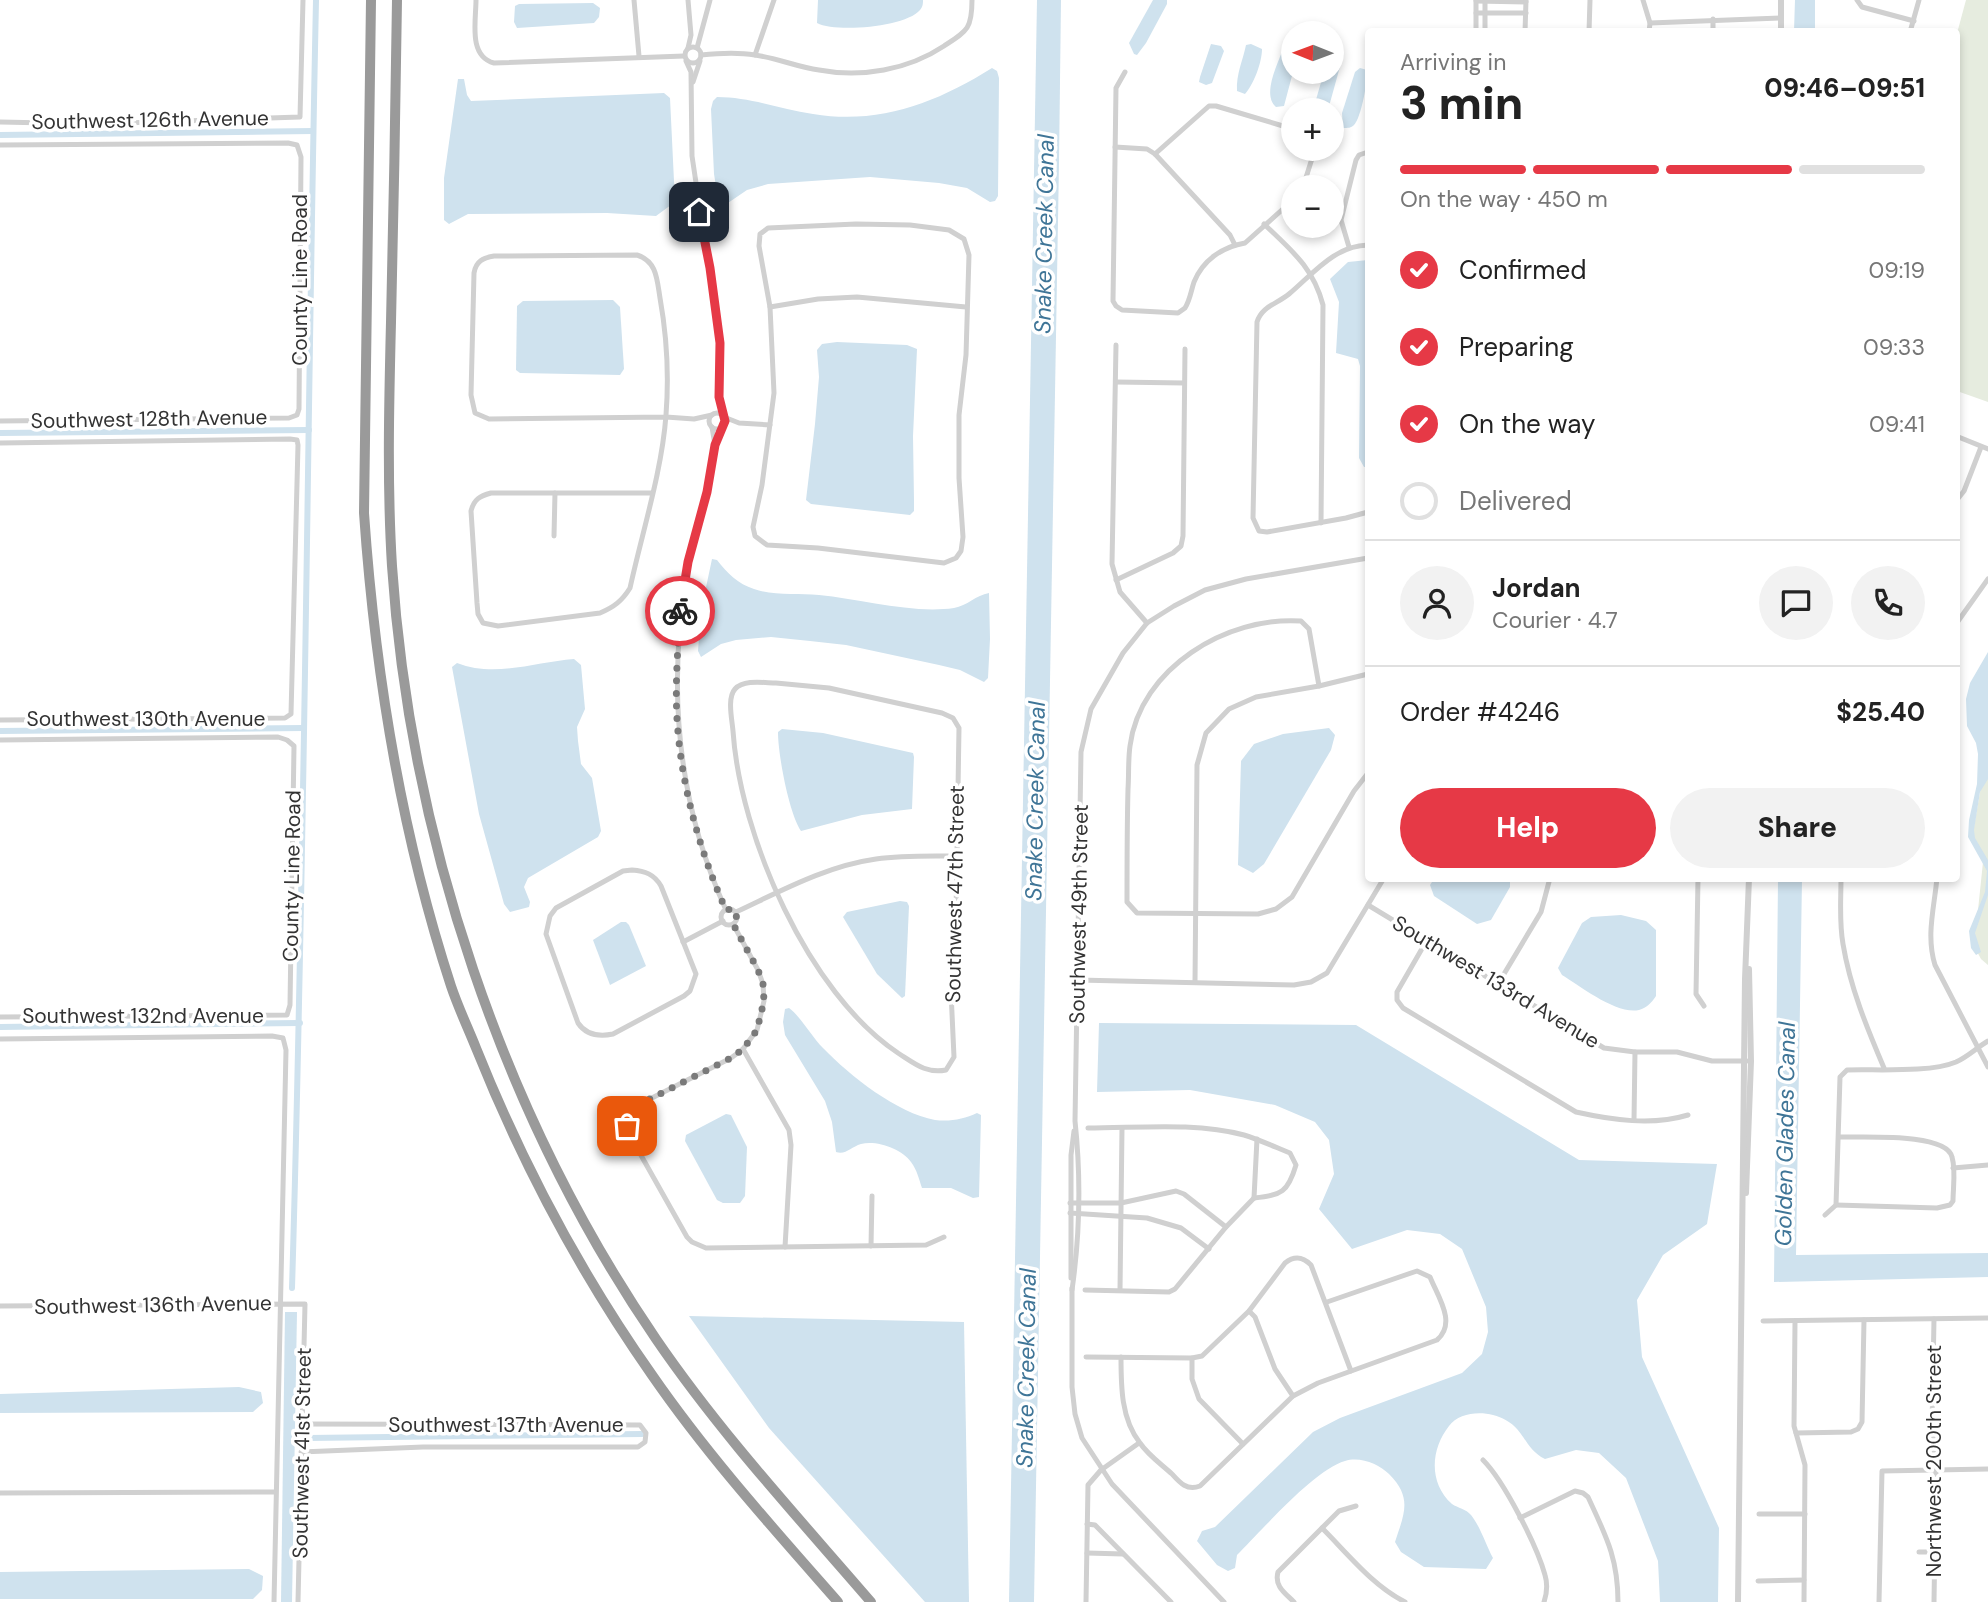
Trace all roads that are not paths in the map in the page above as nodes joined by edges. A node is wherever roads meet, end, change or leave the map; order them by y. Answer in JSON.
{"nodes":[{"id":1,"x":303,"y":0,"type":"edge"},
{"id":2,"x":370,"y":0,"type":"edge"},
{"id":3,"x":397,"y":0,"type":"edge"},
{"id":4,"x":477,"y":0,"type":"edge"},
{"id":5,"x":634,"y":0,"type":"edge"},
{"id":6,"x":688,"y":0,"type":"edge"},
{"id":7,"x":710,"y":0,"type":"edge"},
{"id":8,"x":774,"y":0,"type":"edge"},
{"id":9,"x":972,"y":0,"type":"edge"},
{"id":10,"x":1476,"y":0,"type":"edge"},
{"id":11,"x":1590,"y":0,"type":"edge"},
{"id":12,"x":1643,"y":0,"type":"edge"},
{"id":13,"x":1781,"y":0,"type":"edge"},
{"id":14,"x":1857,"y":0,"type":"edge"},
{"id":15,"x":1919,"y":0,"type":"edge"},
{"id":16,"x":1485,"y":1,"type":"edge"},
{"id":17,"x":1526,"y":1,"type":"edge"},
{"id":18,"x":1476,"y":13,"type":"junction"},
{"id":19,"x":1485,"y":13,"type":"junction"},
{"id":20,"x":1526,"y":13,"type":"junction"},
{"id":21,"x":1781,"y":18,"type":"junction"},
{"id":22,"x":1713,"y":19,"type":"junction"},
{"id":23,"x":1914,"y":21,"type":"junction"},
{"id":24,"x":1650,"y":23,"type":"junction"},
{"id":25,"x":1476,"y":28,"type":"edge"},
{"id":26,"x":1485,"y":28,"type":"edge"},
{"id":27,"x":1525,"y":28,"type":"edge"},
{"id":28,"x":1589,"y":28,"type":"edge"},
{"id":29,"x":1649,"y":28,"type":"edge"},
{"id":30,"x":1713,"y":28,"type":"edge"},
{"id":31,"x":1781,"y":28,"type":"edge"},
{"id":32,"x":1911,"y":28,"type":"edge"},
{"id":33,"x":688,"y":48,"type":"junction"},
{"id":34,"x":697,"y":48,"type":"junction"},
{"id":35,"x":755,"y":55,"type":"junction"},
{"id":36,"x":639,"y":56,"type":"junction"},
{"id":37,"x":701,"y":57,"type":"junction"},
{"id":38,"x":685,"y":58,"type":"junction"},
{"id":39,"x":1125,"y":72,"type":"dead end"},
{"id":40,"x":691,"y":88,"type":"junction"},
{"id":41,"x":0,"y":122,"type":"edge"},
{"id":42,"x":1281,"y":125,"type":"edge"},
{"id":43,"x":0,"y":145,"type":"edge"},
{"id":44,"x":297,"y":145,"type":"joint"},
{"id":45,"x":1115,"y":148,"type":"junction"},
{"id":46,"x":1365,"y":153,"type":"edge"},
{"id":47,"x":1155,"y":154,"type":"junction"},
{"id":48,"x":1281,"y":210,"type":"edge"},
{"id":49,"x":1264,"y":224,"type":"junction"},
{"id":50,"x":1365,"y":244,"type":"edge"},
{"id":51,"x":1235,"y":245,"type":"junction"},
{"id":52,"x":1349,"y":247,"type":"junction"},
{"id":53,"x":1311,"y":273,"type":"junction"},
{"id":54,"x":770,"y":307,"type":"junction"},
{"id":55,"x":966,"y":307,"type":"junction"},
{"id":56,"x":1116,"y":345,"type":"dead end"},
{"id":57,"x":1185,"y":349,"type":"dead end"},
{"id":58,"x":1116,"y":382,"type":"junction"},
{"id":59,"x":1184,"y":383,"type":"junction"},
{"id":60,"x":719,"y":397,"type":"junction"},
{"id":61,"x":297,"y":415,"type":"joint"},
{"id":62,"x":713,"y":415,"type":"junction"},
{"id":63,"x":723,"y":416,"type":"junction"},
{"id":64,"x":666,"y":417,"type":"junction"},
{"id":65,"x":694,"y":419,"type":"junction"},
{"id":66,"x":0,"y":421,"type":"edge"},
{"id":67,"x":739,"y":423,"type":"junction"},
{"id":68,"x":770,"y":425,"type":"junction"},
{"id":69,"x":712,"y":426,"type":"junction"},
{"id":70,"x":722,"y":426,"type":"junction"},
{"id":71,"x":1960,"y":438,"type":"edge"},
{"id":72,"x":0,"y":443,"type":"edge"},
{"id":73,"x":715,"y":445,"type":"junction"},
{"id":74,"x":1981,"y":447,"type":"junction"},
{"id":75,"x":1988,"y":449,"type":"edge"},
{"id":76,"x":555,"y":493,"type":"junction"},
{"id":77,"x":652,"y":493,"type":"junction"},
{"id":78,"x":1960,"y":496,"type":"edge"},
{"id":79,"x":1365,"y":513,"type":"edge"},
{"id":80,"x":1321,"y":523,"type":"junction"},
{"id":81,"x":554,"y":536,"type":"dead end"},
{"id":82,"x":1365,"y":558,"type":"edge"},
{"id":83,"x":1988,"y":579,"type":"edge"},
{"id":84,"x":1116,"y":580,"type":"junction"},
{"id":85,"x":1960,"y":618,"type":"edge"},
{"id":86,"x":1147,"y":623,"type":"junction"},
{"id":87,"x":1365,"y":675,"type":"edge"},
{"id":88,"x":1319,"y":686,"type":"junction"},
{"id":89,"x":291,"y":714,"type":"joint"},
{"id":90,"x":0,"y":720,"type":"edge"},
{"id":91,"x":0,"y":740,"type":"edge"},
{"id":92,"x":287,"y":740,"type":"joint"},
{"id":93,"x":1365,"y":777,"type":"edge"},
{"id":94,"x":957,"y":856,"type":"junction"},
{"id":95,"x":1382,"y":882,"type":"edge"},
{"id":96,"x":1548,"y":882,"type":"edge"},
{"id":97,"x":1698,"y":882,"type":"edge"},
{"id":98,"x":1749,"y":882,"type":"edge"},
{"id":99,"x":1841,"y":882,"type":"edge"},
{"id":100,"x":1936,"y":882,"type":"edge"},
{"id":101,"x":777,"y":893,"type":"junction"},
{"id":102,"x":1368,"y":905,"type":"junction"},
{"id":103,"x":726,"y":910,"type":"junction"},
{"id":104,"x":736,"y":912,"type":"junction"},
{"id":105,"x":1194,"y":913,"type":"junction"},
{"id":106,"x":723,"y":921,"type":"junction"},
{"id":107,"x":733,"y":924,"type":"junction"},
{"id":108,"x":1427,"y":940,"type":"junction"},
{"id":109,"x":683,"y":942,"type":"junction"},
{"id":110,"x":1078,"y":980,"type":"junction"},
{"id":111,"x":1195,"y":982,"type":"junction"},
{"id":112,"x":1497,"y":984,"type":"junction"},
{"id":113,"x":1704,"y":1006,"type":"dead end"},
{"id":114,"x":287,"y":1015,"type":"joint"},
{"id":115,"x":0,"y":1017,"type":"edge"},
{"id":116,"x":0,"y":1039,"type":"edge"},
{"id":117,"x":1988,"y":1041,"type":"edge"},
{"id":118,"x":1978,"y":1047,"type":"junction"},
{"id":119,"x":743,"y":1049,"type":"junction"},
{"id":120,"x":1635,"y":1052,"type":"junction"},
{"id":121,"x":1747,"y":1061,"type":"junction"},
{"id":122,"x":1884,"y":1068,"type":"junction"},
{"id":123,"x":1988,"y":1068,"type":"edge"},
{"id":124,"x":1688,"y":1115,"type":"dead end"},
{"id":125,"x":1634,"y":1120,"type":"junction"},
{"id":126,"x":1075,"y":1121,"type":"junction"},
{"id":127,"x":1088,"y":1128,"type":"dead end"},
{"id":128,"x":1122,"y":1128,"type":"junction"},
{"id":129,"x":1839,"y":1137,"type":"junction"},
{"id":130,"x":1257,"y":1139,"type":"junction"},
{"id":131,"x":1988,"y":1165,"type":"edge"},
{"id":132,"x":1953,"y":1168,"type":"junction"},
{"id":133,"x":872,"y":1196,"type":"dead end"},
{"id":134,"x":1254,"y":1198,"type":"junction"},
{"id":135,"x":1070,"y":1203,"type":"junction"},
{"id":136,"x":1079,"y":1203,"type":"junction"},
{"id":137,"x":1121,"y":1203,"type":"junction"},
{"id":138,"x":1836,"y":1205,"type":"junction"},
{"id":139,"x":1070,"y":1213,"type":"junction"},
{"id":140,"x":1078,"y":1213,"type":"junction"},
{"id":141,"x":1825,"y":1215,"type":"dead end"},
{"id":142,"x":1121,"y":1216,"type":"junction"},
{"id":143,"x":1226,"y":1227,"type":"junction"},
{"id":144,"x":944,"y":1237,"type":"dead end"},
{"id":145,"x":871,"y":1246,"type":"junction"},
{"id":146,"x":785,"y":1247,"type":"junction"},
{"id":147,"x":1209,"y":1249,"type":"junction"},
{"id":148,"x":1072,"y":1290,"type":"junction"},
{"id":149,"x":1085,"y":1290,"type":"dead end"},
{"id":150,"x":1120,"y":1290,"type":"junction"},
{"id":151,"x":1326,"y":1302,"type":"junction"},
{"id":152,"x":280,"y":1304,"type":"junction"},
{"id":153,"x":305,"y":1304,"type":"joint"},
{"id":154,"x":0,"y":1306,"type":"edge"},
{"id":155,"x":1249,"y":1311,"type":"junction"},
{"id":156,"x":1988,"y":1318,"type":"edge"},
{"id":157,"x":1934,"y":1319,"type":"junction"},
{"id":158,"x":1864,"y":1320,"type":"junction"},
{"id":159,"x":1763,"y":1321,"type":"dead end"},
{"id":160,"x":1795,"y":1322,"type":"junction"},
{"id":161,"x":1086,"y":1357,"type":"dead end"},
{"id":162,"x":1121,"y":1357,"type":"junction"},
{"id":163,"x":1192,"y":1358,"type":"junction"},
{"id":164,"x":1351,"y":1371,"type":"junction"},
{"id":165,"x":1293,"y":1396,"type":"junction"},
{"id":166,"x":302,"y":1424,"type":"junction"},
{"id":167,"x":1796,"y":1433,"type":"junction"},
{"id":168,"x":1139,"y":1443,"type":"junction"},
{"id":169,"x":1242,"y":1444,"type":"junction"},
{"id":170,"x":301,"y":1452,"type":"junction"},
{"id":171,"x":1483,"y":1461,"type":"dead end"},
{"id":172,"x":1936,"y":1469,"type":"junction"},
{"id":173,"x":1988,"y":1469,"type":"edge"},
{"id":174,"x":1101,"y":1470,"type":"junction"},
{"id":175,"x":275,"y":1492,"type":"junction"},
{"id":176,"x":0,"y":1493,"type":"edge"},
{"id":177,"x":1356,"y":1506,"type":"dead end"},
{"id":178,"x":1759,"y":1514,"type":"dead end"},
{"id":179,"x":1805,"y":1514,"type":"junction"},
{"id":180,"x":1520,"y":1518,"type":"junction"},
{"id":181,"x":1087,"y":1524,"type":"junction"},
{"id":182,"x":1322,"y":1528,"type":"junction"},
{"id":183,"x":1919,"y":1552,"type":"dead end"},
{"id":184,"x":1934,"y":1552,"type":"junction"},
{"id":185,"x":1087,"y":1553,"type":"junction"},
{"id":186,"x":1124,"y":1554,"type":"junction"},
{"id":187,"x":1804,"y":1580,"type":"junction"},
{"id":188,"x":1758,"y":1581,"type":"dead end"},
{"id":189,"x":1403,"y":1601,"type":"edge"},
{"id":190,"x":274,"y":1602,"type":"edge"},
{"id":191,"x":298,"y":1602,"type":"edge"},
{"id":192,"x":838,"y":1602,"type":"edge"},
{"id":193,"x":871,"y":1602,"type":"edge"},
{"id":194,"x":1086,"y":1602,"type":"edge"},
{"id":195,"x":1171,"y":1602,"type":"edge"},
{"id":196,"x":1224,"y":1602,"type":"edge"},
{"id":197,"x":1294,"y":1602,"type":"edge"},
{"id":198,"x":1544,"y":1602,"type":"edge"},
{"id":199,"x":1618,"y":1602,"type":"edge"},
{"id":200,"x":1738,"y":1602,"type":"edge"},
{"id":201,"x":1804,"y":1602,"type":"edge"},
{"id":202,"x":1879,"y":1602,"type":"edge"},
{"id":203,"x":1934,"y":1602,"type":"edge"}],
"edges":[{"from":1,"to":41,"type":"street","name":"Southwest 126th Avenue"},
{"from":2,"to":192,"type":"highway"},
{"from":3,"to":193,"type":"highway"},
{"from":4,"to":36,"type":"street"},
{"from":5,"to":36,"type":"street"},
{"from":6,"to":33,"type":"street"},
{"from":7,"to":34,"type":"street"},
{"from":8,"to":35,"type":"street"},
{"from":9,"to":35,"type":"street"},
{"from":10,"to":16,"type":"street"},
{"from":10,"to":18,"type":"street"},
{"from":11,"to":28,"type":"street"},
{"from":12,"to":24,"type":"street"},
{"from":13,"to":21,"type":"street"},
{"from":14,"to":23,"type":"street"},
{"from":15,"to":23,"type":"street"},
{"from":16,"to":17,"type":"street"},
{"from":16,"to":19,"type":"street"},
{"from":17,"to":20,"type":"street"},
{"from":18,"to":19,"type":"street"},
{"from":18,"to":25,"type":"street"},
{"from":19,"to":20,"type":"street"},
{"from":19,"to":26,"type":"street"},
{"from":20,"to":27,"type":"street"},
{"from":21,"to":22,"type":"street"},
{"from":21,"to":31,"type":"street"},
{"from":22,"to":24,"type":"street"},
{"from":22,"to":30,"type":"street"},
{"from":23,"to":32,"type":"street"},
{"from":24,"to":29,"type":"street"},
{"from":33,"to":34,"type":"street"},
{"from":33,"to":38,"type":"street"},
{"from":34,"to":37,"type":"street"},
{"from":35,"to":37,"type":"street"},
{"from":36,"to":38,"type":"street"},
{"from":37,"to":38,"type":"street"},
{"from":37,"to":40,"type":"street"},
{"from":38,"to":40,"type":"street"},
{"from":39,"to":45,"type":"street"},
{"from":40,"to":60,"type":"street"},
{"from":42,"to":47,"type":"street"},
{"from":43,"to":44,"type":"street","name":"Southwest 126th Avenue"},
{"from":44,"to":61,"type":"street","name":"County Line Road"},
{"from":45,"to":47,"type":"street"},
{"from":45,"to":51,"type":"street"},
{"from":46,"to":52,"type":"street"},
{"from":47,"to":51,"type":"street"},
{"from":48,"to":49,"type":"street"},
{"from":49,"to":51,"type":"street"},
{"from":49,"to":53,"type":"street"},
{"from":50,"to":52,"type":"street"},
{"from":52,"to":53,"type":"street"},
{"from":53,"to":80,"type":"street"},
{"from":53,"to":80,"type":"street"},
{"from":54,"to":55,"type":"street"},
{"from":54,"to":55,"type":"street"},
{"from":54,"to":68,"type":"street"},
{"from":55,"to":68,"type":"street"},
{"from":56,"to":58,"type":"street"},
{"from":57,"to":59,"type":"street"},
{"from":58,"to":59,"type":"street"},
{"from":58,"to":84,"type":"street"},
{"from":59,"to":84,"type":"street"},
{"from":60,"to":62,"type":"street"},
{"from":60,"to":63,"type":"street"},
{"from":61,"to":66,"type":"street","name":"Southwest 128th Avenue"},
{"from":62,"to":63,"type":"street"},
{"from":62,"to":65,"type":"street"},
{"from":62,"to":69,"type":"street"},
{"from":63,"to":67,"type":"street"},
{"from":63,"to":70,"type":"street"},
{"from":64,"to":64,"type":"street"},
{"from":64,"to":65,"type":"street"},
{"from":64,"to":77,"type":"street"},
{"from":65,"to":69,"type":"street"},
{"from":67,"to":68,"type":"street"},
{"from":67,"to":70,"type":"street"},
{"from":69,"to":70,"type":"street"},
{"from":69,"to":73,"type":"street"},
{"from":70,"to":73,"type":"street"},
{"from":71,"to":74,"type":"street"},
{"from":72,"to":89,"type":"street","name":"Southwest 128th Avenue"},
{"from":73,"to":103,"type":"street"},
{"from":74,"to":75,"type":"street"},
{"from":74,"to":78,"type":"street"},
{"from":76,"to":77,"type":"street"},
{"from":76,"to":77,"type":"street"},
{"from":76,"to":81,"type":"street"},
{"from":79,"to":80,"type":"street"},
{"from":82,"to":86,"type":"street","name":"Southwest 49th Street"},
{"from":83,"to":85,"type":"street"},
{"from":84,"to":86,"type":"street"},
{"from":86,"to":110,"type":"street","name":"Southwest 49th Street"},
{"from":87,"to":88,"type":"street"},
{"from":88,"to":105,"type":"street"},
{"from":88,"to":105,"type":"street"},
{"from":89,"to":90,"type":"street","name":"Southwest 130th Avenue"},
{"from":91,"to":92,"type":"street","name":"Southwest 130th Avenue"},
{"from":92,"to":114,"type":"street","name":"County Line Road"},
{"from":93,"to":105,"type":"street"},
{"from":94,"to":101,"type":"street"},
{"from":94,"to":101,"type":"street","name":"Southwest 47th Street"},
{"from":94,"to":101,"type":"street","name":"Southwest 47th Street"},
{"from":95,"to":102,"type":"street"},
{"from":96,"to":112,"type":"street"},
{"from":97,"to":113,"type":"street"},
{"from":98,"to":121,"type":"street"},
{"from":99,"to":122,"type":"street"},
{"from":100,"to":118,"type":"street"},
{"from":101,"to":104,"type":"street"},
{"from":102,"to":108,"type":"street","name":"Southwest 133rd Avenue"},
{"from":102,"to":111,"type":"street"},
{"from":103,"to":104,"type":"street"},
{"from":103,"to":106,"type":"street"},
{"from":104,"to":107,"type":"street"},
{"from":105,"to":111,"type":"street"},
{"from":106,"to":107,"type":"street"},
{"from":106,"to":109,"type":"street"},
{"from":107,"to":119,"type":"street"},
{"from":108,"to":112,"type":"street","name":"Southwest 133rd Avenue"},
{"from":108,"to":125,"type":"street"},
{"from":109,"to":109,"type":"street"},
{"from":110,"to":111,"type":"street"},
{"from":110,"to":126,"type":"street","name":"Southwest 49th Street"},
{"from":112,"to":120,"type":"street","name":"Southwest 133rd Avenue"},
{"from":114,"to":115,"type":"street","name":"Southwest 132nd Avenue"},
{"from":116,"to":152,"type":"street"},
{"from":117,"to":118,"type":"street"},
{"from":118,"to":122,"type":"street"},
{"from":118,"to":123,"type":"street"},
{"from":119,"to":146,"type":"street"},
{"from":119,"to":146,"type":"street"},
{"from":120,"to":121,"type":"street","name":"Southwest 133rd Avenue"},
{"from":120,"to":125,"type":"street"},
{"from":121,"to":200,"type":"street"},
{"from":122,"to":129,"type":"street"},
{"from":124,"to":125,"type":"street"},
{"from":126,"to":135,"type":"street","name":"Southwest 49th Street"},
{"from":126,"to":136,"type":"street","name":"Southwest 49th Street"},
{"from":127,"to":128,"type":"street"},
{"from":128,"to":130,"type":"street"},
{"from":128,"to":137,"type":"street"},
{"from":129,"to":132,"type":"street"},
{"from":129,"to":138,"type":"street"},
{"from":130,"to":134,"type":"street"},
{"from":130,"to":134,"type":"street"},
{"from":131,"to":132,"type":"street"},
{"from":132,"to":138,"type":"street"},
{"from":133,"to":145,"type":"street"},
{"from":134,"to":143,"type":"street"},
{"from":135,"to":136,"type":"street"},
{"from":135,"to":139,"type":"street","name":"Southwest 49th Street"},
{"from":136,"to":137,"type":"street"},
{"from":136,"to":140,"type":"street","name":"Southwest 49th Street"},
{"from":137,"to":142,"type":"street"},
{"from":137,"to":143,"type":"street"},
{"from":138,"to":141,"type":"street"},
{"from":139,"to":140,"type":"street"},
{"from":139,"to":148,"type":"street","name":"Southwest 49th Street"},
{"from":140,"to":142,"type":"street"},
{"from":140,"to":148,"type":"street","name":"Southwest 49th Street"},
{"from":142,"to":147,"type":"street"},
{"from":142,"to":150,"type":"street"},
{"from":143,"to":147,"type":"street"},
{"from":144,"to":145,"type":"street"},
{"from":145,"to":146,"type":"street"},
{"from":147,"to":150,"type":"street"},
{"from":148,"to":174,"type":"street","name":"Southwest 49th Street"},
{"from":149,"to":150,"type":"street"},
{"from":151,"to":155,"type":"street"},
{"from":151,"to":164,"type":"street"},
{"from":151,"to":164,"type":"street"},
{"from":152,"to":153,"type":"street","name":"Southwest 136th Avenue"},
{"from":152,"to":154,"type":"street","name":"Southwest 136th Avenue"},
{"from":152,"to":175,"type":"street"},
{"from":153,"to":166,"type":"street","name":"Southwest 41st Street"},
{"from":155,"to":163,"type":"street"},
{"from":155,"to":165,"type":"street"},
{"from":156,"to":157,"type":"street"},
{"from":157,"to":158,"type":"street"},
{"from":157,"to":172,"type":"street","name":"Northwest 200th Street"},
{"from":158,"to":160,"type":"street"},
{"from":158,"to":167,"type":"street"},
{"from":159,"to":160,"type":"street"},
{"from":160,"to":167,"type":"street"},
{"from":161,"to":162,"type":"street"},
{"from":162,"to":163,"type":"street"},
{"from":162,"to":168,"type":"street"},
{"from":163,"to":169,"type":"street"},
{"from":164,"to":165,"type":"street"},
{"from":165,"to":169,"type":"street"},
{"from":166,"to":170,"type":"street","name":"Southwest 41st Street"},
{"from":166,"to":170,"type":"street","name":"Southwest 137th Avenue"},
{"from":167,"to":179,"type":"street"},
{"from":168,"to":169,"type":"street"},
{"from":168,"to":174,"type":"street"},
{"from":170,"to":191,"type":"street","name":"Southwest 41st Street"},
{"from":171,"to":180,"type":"street"},
{"from":172,"to":173,"type":"street"},
{"from":172,"to":184,"type":"street","name":"Northwest 200th Street"},
{"from":172,"to":202,"type":"street"},
{"from":174,"to":181,"type":"street"},
{"from":174,"to":196,"type":"street","name":"Southwest 49th Street"},
{"from":175,"to":176,"type":"street"},
{"from":175,"to":190,"type":"street"},
{"from":177,"to":182,"type":"street"},
{"from":178,"to":179,"type":"street"},
{"from":179,"to":187,"type":"street"},
{"from":180,"to":198,"type":"street"},
{"from":180,"to":199,"type":"street"},
{"from":181,"to":185,"type":"street"},
{"from":181,"to":186,"type":"street"},
{"from":182,"to":189,"type":"street"},
{"from":182,"to":197,"type":"street"},
{"from":183,"to":184,"type":"street"},
{"from":184,"to":203,"type":"street","name":"Northwest 200th Street"},
{"from":185,"to":186,"type":"street"},
{"from":185,"to":194,"type":"street"},
{"from":186,"to":195,"type":"street"},
{"from":187,"to":188,"type":"street"},
{"from":187,"to":201,"type":"street"}]}
